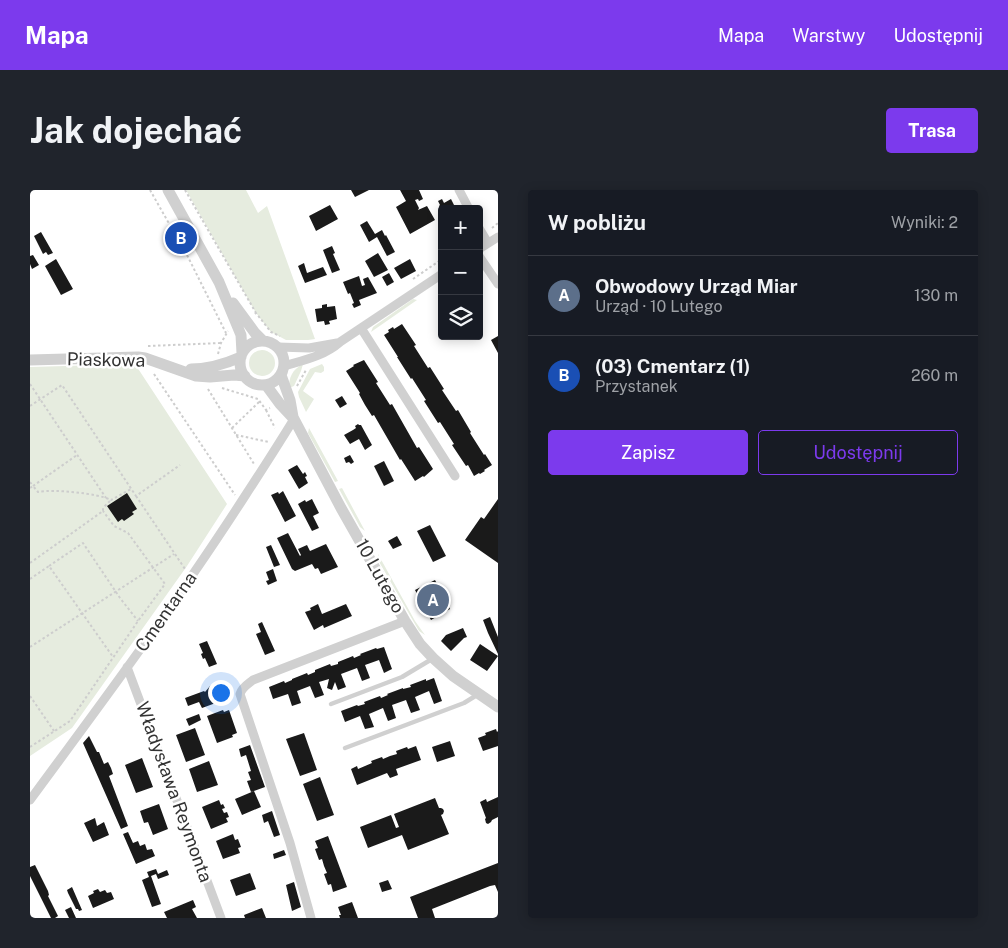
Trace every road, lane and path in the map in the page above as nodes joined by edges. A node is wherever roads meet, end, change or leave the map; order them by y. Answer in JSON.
{"nodes":[{"id":1,"x":150,"y":190,"type":"edge"},
{"id":2,"x":168,"y":190,"type":"edge"},
{"id":3,"x":185,"y":190,"type":"edge"},
{"id":4,"x":459,"y":190,"type":"edge"},
{"id":5,"x":467,"y":205,"type":"edge"},
{"id":6,"x":483,"y":235,"type":"edge"},
{"id":7,"x":498,"y":237,"type":"edge"},
{"id":8,"x":488,"y":244,"type":"junction"},
{"id":9,"x":483,"y":247,"type":"edge"},
{"id":10,"x":483,"y":262,"type":"edge"},
{"id":11,"x":438,"y":277,"type":"edge"},
{"id":12,"x":219,"y":282,"type":"junction"},
{"id":13,"x":498,"y":284,"type":"edge"},
{"id":14,"x":256,"y":313,"type":"junction"},
{"id":15,"x":249,"y":318,"type":"dead end"},
{"id":16,"x":233,"y":328,"type":"dead end"},
{"id":17,"x":361,"y":328,"type":"junction"},
{"id":18,"x":226,"y":333,"type":"junction"},
{"id":19,"x":263,"y":341,"type":"junction"},
{"id":20,"x":340,"y":342,"type":"junction"},
{"id":21,"x":221,"y":343,"type":"junction"},
{"id":22,"x":282,"y":343,"type":"junction"},
{"id":23,"x":140,"y":346,"type":"dead end"},
{"id":24,"x":242,"y":355,"type":"junction"},
{"id":25,"x":30,"y":360,"type":"edge"},
{"id":26,"x":217,"y":360,"type":"dead end"},
{"id":27,"x":150,"y":368,"type":"dead end"},
{"id":28,"x":307,"y":368,"type":"dead end"},
{"id":29,"x":180,"y":370,"type":"junction"},
{"id":30,"x":282,"y":371,"type":"junction"},
{"id":31,"x":245,"y":376,"type":"junction"},
{"id":32,"x":205,"y":383,"type":"dead end"},
{"id":33,"x":30,"y":384,"type":"edge"},
{"id":34,"x":266,"y":385,"type":"junction"},
{"id":35,"x":221,"y":388,"type":"dead end"},
{"id":36,"x":295,"y":389,"type":"dead end"},
{"id":37,"x":40,"y":400,"type":"junction"},
{"id":38,"x":260,"y":402,"type":"junction"},
{"id":39,"x":30,"y":406,"type":"edge"},
{"id":40,"x":276,"y":406,"type":"dead end"},
{"id":41,"x":266,"y":410,"type":"junction"},
{"id":42,"x":294,"y":419,"type":"junction"},
{"id":43,"x":232,"y":428,"type":"junction"},
{"id":44,"x":276,"y":432,"type":"dead end"},
{"id":45,"x":236,"y":435,"type":"junction"},
{"id":46,"x":271,"y":442,"type":"dead end"},
{"id":47,"x":77,"y":455,"type":"junction"},
{"id":48,"x":180,"y":465,"type":"dead end"},
{"id":49,"x":254,"y":465,"type":"dead end"},
{"id":50,"x":455,"y":476,"type":"dead end"},
{"id":51,"x":30,"y":482,"type":"edge"},
{"id":52,"x":31,"y":487,"type":"edge"},
{"id":53,"x":131,"y":488,"type":"junction"},
{"id":54,"x":239,"y":489,"type":"dead end"},
{"id":55,"x":136,"y":496,"type":"junction"},
{"id":56,"x":106,"y":498,"type":"junction"},
{"id":57,"x":111,"y":500,"type":"junction"},
{"id":58,"x":102,"y":511,"type":"junction"},
{"id":59,"x":174,"y":554,"type":"junction"},
{"id":60,"x":30,"y":563,"type":"edge"},
{"id":61,"x":49,"y":566,"type":"junction"},
{"id":62,"x":153,"y":568,"type":"junction"},
{"id":63,"x":186,"y":571,"type":"dead end"},
{"id":64,"x":30,"y":579,"type":"edge"},
{"id":65,"x":116,"y":592,"type":"junction"},
{"id":66,"x":82,"y":614,"type":"junction"},
{"id":67,"x":138,"y":620,"type":"junction"},
{"id":68,"x":405,"y":621,"type":"junction"},
{"id":69,"x":30,"y":647,"type":"edge"},
{"id":70,"x":113,"y":657,"type":"junction"},
{"id":71,"x":433,"y":658,"type":"junction"},
{"id":72,"x":128,"y":667,"type":"junction"},
{"id":73,"x":478,"y":694,"type":"junction"},
{"id":74,"x":30,"y":696,"type":"edge"},
{"id":75,"x":332,"y":704,"type":"dead end"},
{"id":76,"x":498,"y":707,"type":"edge"},
{"id":77,"x":54,"y":731,"type":"junction"},
{"id":78,"x":30,"y":747,"type":"edge"},
{"id":79,"x":345,"y":748,"type":"dead end"},
{"id":80,"x":30,"y":800,"type":"edge"},
{"id":81,"x":221,"y":918,"type":"edge"},
{"id":82,"x":311,"y":918,"type":"edge"}],
"edges":[{"from":1,"to":18,"type":"path"},
{"from":2,"to":12,"type":"street"},
{"from":3,"to":14,"type":"path"},
{"from":4,"to":5,"type":"street"},
{"from":6,"to":8,"type":"street"},
{"from":7,"to":8,"type":"street"},
{"from":8,"to":9,"type":"street"},
{"from":10,"to":13,"type":"street"},
{"from":11,"to":17,"type":"street"},
{"from":12,"to":19,"type":"street"},
{"from":12,"to":24,"type":"street"},
{"from":14,"to":15,"type":"path"},
{"from":14,"to":22,"type":"path"},
{"from":16,"to":18,"type":"path"},
{"from":17,"to":20,"type":"street"},
{"from":17,"to":50,"type":"street"},
{"from":18,"to":21,"type":"path"},
{"from":19,"to":22,"type":"street"},
{"from":19,"to":24,"type":"street"},
{"from":20,"to":22,"type":"street"},
{"from":20,"to":30,"type":"street"},
{"from":21,"to":23,"type":"path"},
{"from":21,"to":26,"type":"path"},
{"from":22,"to":30,"type":"street"},
{"from":24,"to":29,"type":"street","name":"Piaskowa"},
{"from":24,"to":31,"type":"street"},
{"from":25,"to":29,"type":"street","name":"Piaskowa"},
{"from":27,"to":54,"type":"path"},
{"from":28,"to":36,"type":"path"},
{"from":29,"to":31,"type":"street","name":"Piaskowa"},
{"from":30,"to":34,"type":"street"},
{"from":30,"to":42,"type":"street"},
{"from":31,"to":34,"type":"street"},
{"from":32,"to":43,"type":"path"},
{"from":33,"to":37,"type":"path"},
{"from":34,"to":42,"type":"street"},
{"from":35,"to":38,"type":"path"},
{"from":37,"to":39,"type":"path"},
{"from":37,"to":47,"type":"path"},
{"from":37,"to":53,"type":"path"},
{"from":38,"to":41,"type":"path"},
{"from":38,"to":43,"type":"path"},
{"from":40,"to":41,"type":"path"},
{"from":41,"to":44,"type":"path"},
{"from":42,"to":68,"type":"street","name":"10 Lutego"},
{"from":42,"to":72,"type":"street","name":"Cmentarna"},
{"from":43,"to":45,"type":"path"},
{"from":45,"to":46,"type":"path"},
{"from":45,"to":49,"type":"path"},
{"from":47,"to":52,"type":"path"},
{"from":47,"to":56,"type":"path"},
{"from":48,"to":55,"type":"path"},
{"from":51,"to":52,"type":"path"},
{"from":52,"to":56,"type":"path"},
{"from":53,"to":55,"type":"path"},
{"from":53,"to":57,"type":"path"},
{"from":55,"to":59,"type":"path"},
{"from":56,"to":57,"type":"path"},
{"from":57,"to":58,"type":"path"},
{"from":58,"to":60,"type":"path"},
{"from":58,"to":62,"type":"path"},
{"from":59,"to":62,"type":"path"},
{"from":59,"to":63,"type":"path"},
{"from":61,"to":64,"type":"path"},
{"from":61,"to":65,"type":"path"},
{"from":61,"to":66,"type":"path"},
{"from":62,"to":65,"type":"path"},
{"from":62,"to":67,"type":"path"},
{"from":65,"to":66,"type":"path"},
{"from":65,"to":67,"type":"path"},
{"from":66,"to":69,"type":"path"},
{"from":66,"to":70,"type":"path"},
{"from":67,"to":70,"type":"path"},
{"from":68,"to":71,"type":"street","name":"10 Lutego"},
{"from":68,"to":82,"type":"street"},
{"from":70,"to":77,"type":"path"},
{"from":71,"to":73,"type":"street","name":"10 Lutego"},
{"from":71,"to":75,"type":"lane"},
{"from":72,"to":80,"type":"street","name":"Cmentarna"},
{"from":72,"to":81,"type":"street","name":"Władysława Reymonta"},
{"from":73,"to":76,"type":"street","name":"10 Lutego"},
{"from":73,"to":79,"type":"lane"},
{"from":74,"to":77,"type":"path"},
{"from":77,"to":78,"type":"path"}]}
